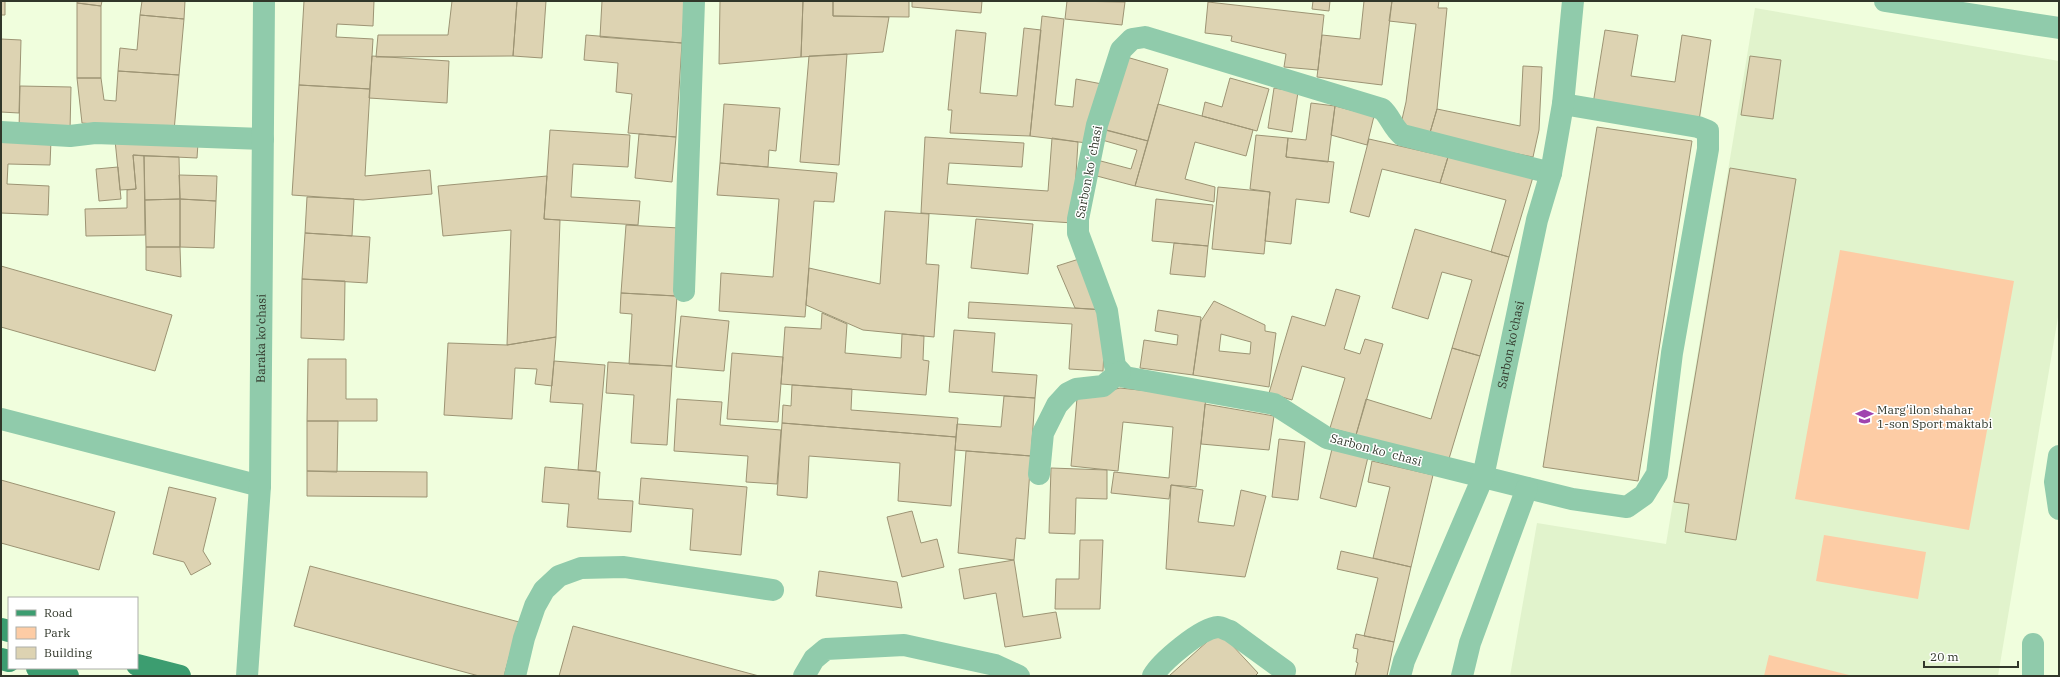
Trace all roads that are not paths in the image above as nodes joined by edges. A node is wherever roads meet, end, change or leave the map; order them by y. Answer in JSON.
{"nodes":[{"id":1,"x":264,"y":1,"type":"edge"},
{"id":2,"x":694,"y":1,"type":"edge"},
{"id":3,"x":1573,"y":1,"type":"edge"},
{"id":4,"x":1885,"y":1,"type":"edge"},
{"id":5,"x":2059,"y":28,"type":"edge"},
{"id":6,"x":1563,"y":104,"type":"junction"},
{"id":7,"x":1,"y":132,"type":"edge"},
{"id":8,"x":263,"y":139,"type":"junction"},
{"id":9,"x":1551,"y":174,"type":"junction"},
{"id":10,"x":684,"y":291,"type":"dead end"},
{"id":11,"x":1120,"y":372,"type":"junction"},
{"id":12,"x":1,"y":419,"type":"edge"},
{"id":13,"x":2059,"y":456,"type":"edge"},
{"id":14,"x":1039,"y":474,"type":"dead end"},
{"id":15,"x":1483,"y":477,"type":"junction"},
{"id":16,"x":260,"y":486,"type":"junction"},
{"id":17,"x":1527,"y":488,"type":"junction"},
{"id":18,"x":2059,"y":508,"type":"edge"},
{"id":19,"x":773,"y":590,"type":"dead end"},
{"id":20,"x":2033,"y":644,"type":"dead end"},
{"id":21,"x":138,"y":665,"type":"edge"},
{"id":22,"x":41,"y":671,"type":"edge"},
{"id":23,"x":1285,"y":671,"type":"dead end"},
{"id":24,"x":68,"y":676,"type":"edge"},
{"id":25,"x":180,"y":676,"type":"edge"},
{"id":26,"x":247,"y":676,"type":"edge"},
{"id":27,"x":516,"y":676,"type":"edge"},
{"id":28,"x":804,"y":676,"type":"edge"},
{"id":29,"x":1019,"y":676,"type":"edge"},
{"id":30,"x":1153,"y":676,"type":"edge"},
{"id":31,"x":1400,"y":676,"type":"edge"},
{"id":32,"x":1462,"y":676,"type":"edge"},
{"id":33,"x":2033,"y":676,"type":"edge"}],
"edges":[{"from":1,"to":8,"type":"street","name":"Baraka ko'chasi"},
{"from":2,"to":10,"type":"street"},
{"from":3,"to":6,"type":"street","name":"Sarbon ko'chasi"},
{"from":4,"to":5,"type":"street"},
{"from":6,"to":9,"type":"street","name":"Sarbon ko'chasi"},
{"from":6,"to":17,"type":"street","name":"Sarbon koʻchasi"},
{"from":7,"to":8,"type":"street"},
{"from":8,"to":16,"type":"street","name":"Baraka ko'chasi"},
{"from":9,"to":11,"type":"street","name":"Sarbon koʻchasi"},
{"from":9,"to":15,"type":"street","name":"Sarbon ko'chasi"},
{"from":11,"to":14,"type":"street"},
{"from":11,"to":15,"type":"street","name":"Sarbon koʻchasi"},
{"from":12,"to":16,"type":"street"},
{"from":13,"to":18,"type":"street"},
{"from":15,"to":17,"type":"street","name":"Sarbon koʻchasi"},
{"from":15,"to":31,"type":"street","name":"Sarbon ko'chasi"},
{"from":16,"to":26,"type":"street","name":"Baraka ko'chasi"},
{"from":17,"to":32,"type":"street"},
{"from":19,"to":27,"type":"street"},
{"from":20,"to":33,"type":"street"},
{"from":21,"to":25,"type":"main road"},
{"from":22,"to":24,"type":"main road"},
{"from":23,"to":30,"type":"street"},
{"from":28,"to":29,"type":"street"}]}
